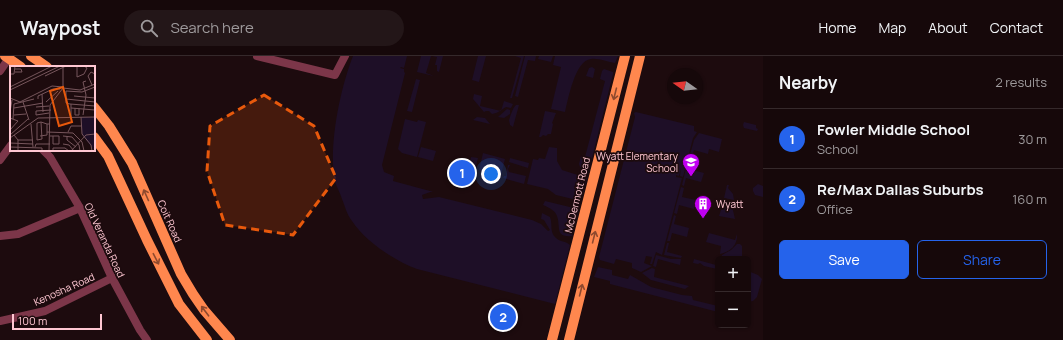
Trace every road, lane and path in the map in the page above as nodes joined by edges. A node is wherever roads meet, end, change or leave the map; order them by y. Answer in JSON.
{"nodes":[{"id":1,"x":31,"y":56,"type":"edge"},
{"id":2,"x":257,"y":56,"type":"edge"},
{"id":3,"x":345,"y":56,"type":"edge"},
{"id":4,"x":625,"y":56,"type":"edge"},
{"id":5,"x":640,"y":56,"type":"edge"},
{"id":6,"x":8,"y":57,"type":"edge"},
{"id":7,"x":20,"y":66,"type":"edge"},
{"id":8,"x":46,"y":66,"type":"edge"},
{"id":9,"x":0,"y":71,"type":"edge"},
{"id":10,"x":95,"y":108,"type":"edge"},
{"id":11,"x":95,"y":138,"type":"edge"},
{"id":12,"x":10,"y":146,"type":"edge"},
{"id":13,"x":44,"y":151,"type":"edge"},
{"id":14,"x":0,"y":160,"type":"edge"},
{"id":15,"x":80,"y":208,"type":"junction"},
{"id":16,"x":586,"y":209,"type":"junction"},
{"id":17,"x":600,"y":213,"type":"junction"},
{"id":18,"x":160,"y":228,"type":"junction"},
{"id":19,"x":0,"y":236,"type":"edge"},
{"id":20,"x":165,"y":238,"type":"junction"},
{"id":21,"x":147,"y":240,"type":"junction"},
{"id":22,"x":112,"y":278,"type":"junction"},
{"id":23,"x":559,"y":315,"type":"junction"},
{"id":24,"x":574,"y":319,"type":"junction"},
{"id":25,"x":0,"y":321,"type":"edge"},
{"id":26,"x":147,"y":340,"type":"edge"},
{"id":27,"x":207,"y":340,"type":"edge"},
{"id":28,"x":230,"y":340,"type":"edge"},
{"id":29,"x":552,"y":340,"type":"edge"},
{"id":30,"x":569,"y":340,"type":"edge"}],
"edges":[{"from":1,"to":8,"type":"main road"},
{"from":2,"to":3,"type":"street"},
{"from":4,"to":16,"type":"main road","name":"McDermott Road","one_way":true},
{"from":5,"to":17,"type":"main road"},
{"from":6,"to":7,"type":"main road"},
{"from":6,"to":9,"type":"street"},
{"from":18,"to":10,"type":"main road","name":"Coit Road","one_way":true},
{"from":11,"to":21,"type":"main road"},
{"from":12,"to":14,"type":"street"},
{"from":13,"to":15,"type":"street","name":"Old Veranda Road"},
{"from":15,"to":19,"type":"street"},
{"from":15,"to":22,"type":"street","name":"Old Veranda Road"},
{"from":16,"to":17,"type":"main road"},
{"from":16,"to":23,"type":"main road","name":"McDermott Road"},
{"from":24,"to":17,"type":"main road","one_way":true},
{"from":18,"to":20,"type":"main road","name":"Coit Road"},
{"from":18,"to":21,"type":"main road"},
{"from":20,"to":21,"type":"main road"},
{"from":28,"to":20,"type":"main road","name":"Coit Road","one_way":true},
{"from":21,"to":27,"type":"main road","one_way":true},
{"from":22,"to":25,"type":"street","name":"Kenosha Road"},
{"from":22,"to":26,"type":"street","name":"Old Veranda Road"},
{"from":23,"to":24,"type":"main road"},
{"from":23,"to":29,"type":"main road","name":"McDermott Road"},
{"from":24,"to":30,"type":"main road"}]}
